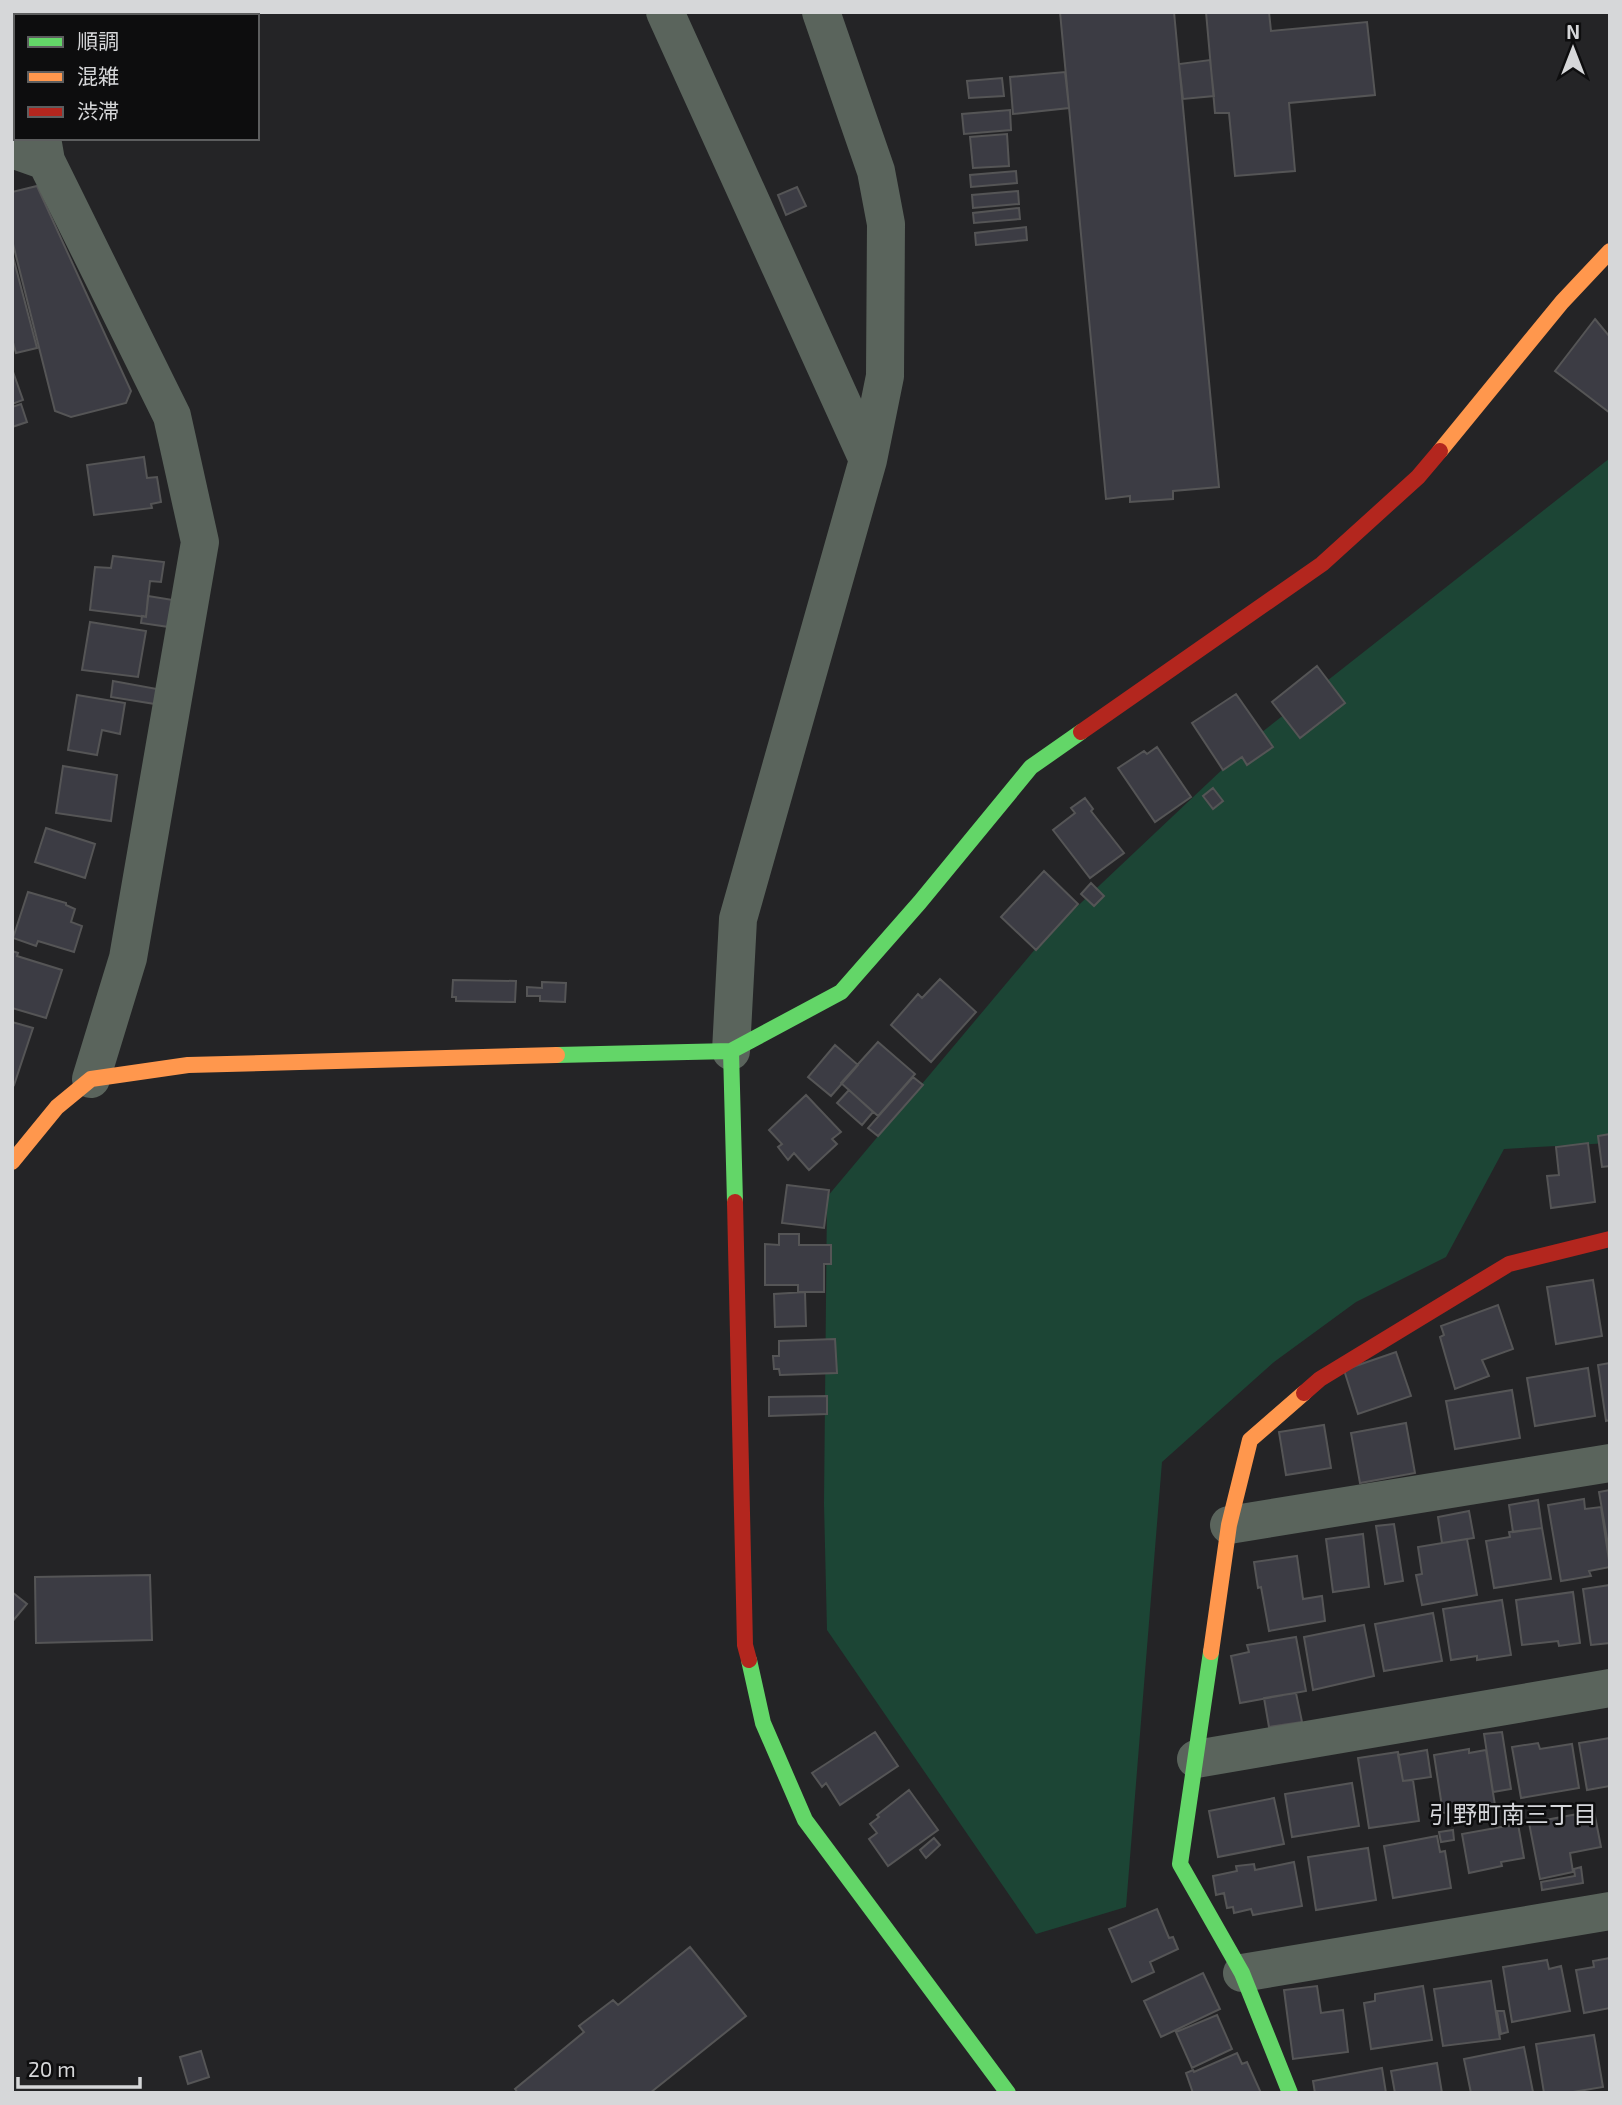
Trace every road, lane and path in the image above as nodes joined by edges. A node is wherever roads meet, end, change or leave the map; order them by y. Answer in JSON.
{"nodes":[{"id":1,"x":665,"y":12,"type":"edge"},
{"id":2,"x":821,"y":12,"type":"edge"},
{"id":3,"x":33,"y":149,"type":"edge"},
{"id":4,"x":1610,"y":251,"type":"edge"},
{"id":5,"x":868,"y":460,"type":"junction"},
{"id":6,"x":731,"y":1051,"type":"junction"},
{"id":7,"x":92,"y":1079,"type":"junction"},
{"id":8,"x":12,"y":1162,"type":"edge"},
{"id":9,"x":1610,"y":1239,"type":"edge"},
{"id":10,"x":1610,"y":1463,"type":"edge"},
{"id":11,"x":1229,"y":1525,"type":"junction"},
{"id":12,"x":1610,"y":1688,"type":"edge"},
{"id":13,"x":1196,"y":1759,"type":"junction"},
{"id":14,"x":1610,"y":1911,"type":"edge"},
{"id":15,"x":1242,"y":1973,"type":"junction"},
{"id":16,"x":1008,"y":2093,"type":"edge"},
{"id":17,"x":1290,"y":2093,"type":"edge"}],
"edges":[{"from":1,"to":5,"type":"street"},
{"from":2,"to":5,"type":"street"},
{"from":3,"to":7,"type":"street"},
{"from":4,"to":6,"type":"street"},
{"from":5,"to":6,"type":"street"},
{"from":6,"to":7,"type":"street"},
{"from":6,"to":16,"type":"street"},
{"from":7,"to":8,"type":"street"},
{"from":9,"to":11,"type":"street"},
{"from":10,"to":11,"type":"street"},
{"from":11,"to":13,"type":"street"},
{"from":12,"to":13,"type":"street"},
{"from":13,"to":15,"type":"street"},
{"from":14,"to":15,"type":"street"},
{"from":15,"to":17,"type":"street"}]}
